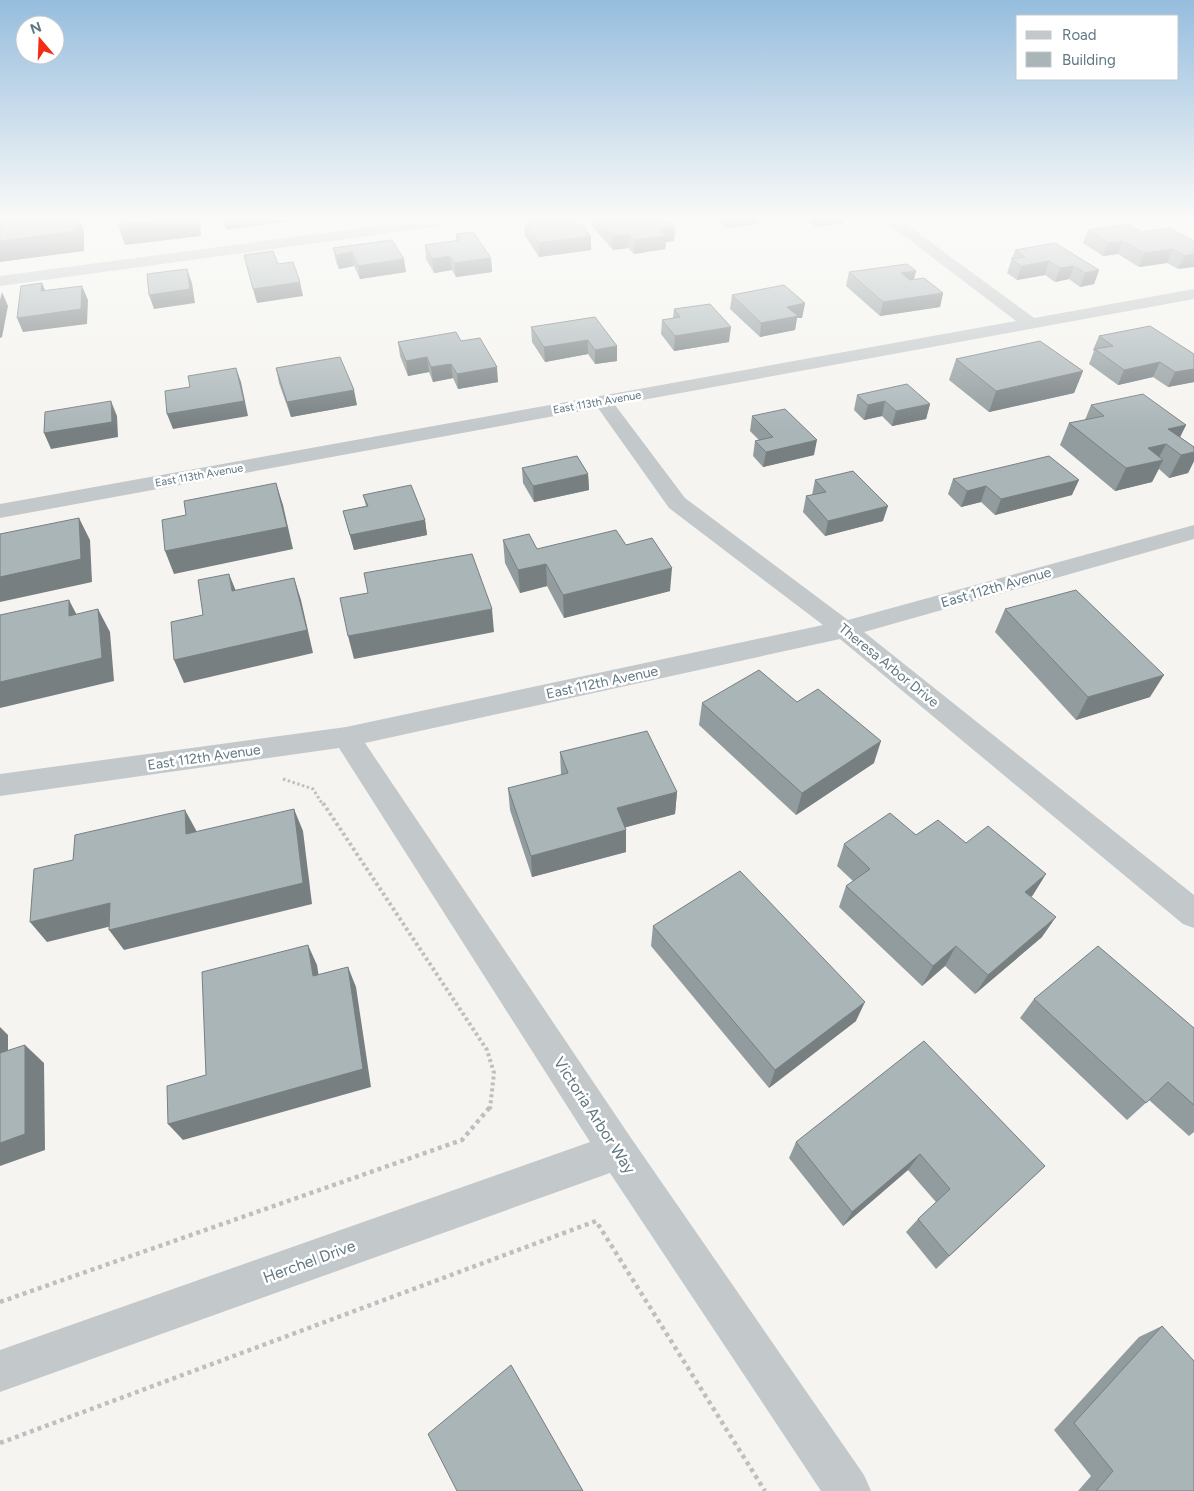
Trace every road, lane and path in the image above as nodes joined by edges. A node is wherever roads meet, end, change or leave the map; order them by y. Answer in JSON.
{"nodes":[{"id":1,"x":984,"y":289,"type":"edge"},
{"id":2,"x":1194,"y":294,"type":"edge"},
{"id":3,"x":1032,"y":324,"type":"junction"},
{"id":4,"x":602,"y":402,"type":"junction"},
{"id":5,"x":0,"y":511,"type":"edge"},
{"id":6,"x":1194,"y":532,"type":"edge"},
{"id":7,"x":845,"y":630,"type":"junction"},
{"id":8,"x":346,"y":737,"type":"junction"},
{"id":9,"x":278,"y":777,"type":"dead end"},
{"id":10,"x":0,"y":785,"type":"edge"},
{"id":11,"x":1194,"y":914,"type":"edge"},
{"id":12,"x":618,"y":1151,"type":"junction"},
{"id":13,"x":0,"y":1302,"type":"edge"},
{"id":14,"x":0,"y":1371,"type":"edge"},
{"id":15,"x":0,"y":1443,"type":"edge"},
{"id":16,"x":765,"y":1491,"type":"edge"},
{"id":17,"x":848,"y":1491,"type":"edge"}],
"edges":[{"from":1,"to":3,"type":"street"},
{"from":2,"to":3,"type":"street","name":"East 113th Avenue"},
{"from":3,"to":4,"type":"street","name":"East 113th Avenue"},
{"from":4,"to":5,"type":"street","name":"East 113th Avenue"},
{"from":4,"to":7,"type":"street","name":"Theresa Arbor Drive"},
{"from":6,"to":7,"type":"street","name":"East 112th Avenue"},
{"from":7,"to":8,"type":"street","name":"East 112th Avenue"},
{"from":7,"to":11,"type":"street","name":"Theresa Arbor Drive"},
{"from":8,"to":10,"type":"street","name":"East 112th Avenue"},
{"from":8,"to":12,"type":"street","name":"Victoria Arbor Way"},
{"from":9,"to":13,"type":"path"},
{"from":12,"to":14,"type":"street","name":"Herchel Drive"},
{"from":12,"to":17,"type":"street","name":"Victoria Arbor Way"},
{"from":15,"to":16,"type":"path"}]}
